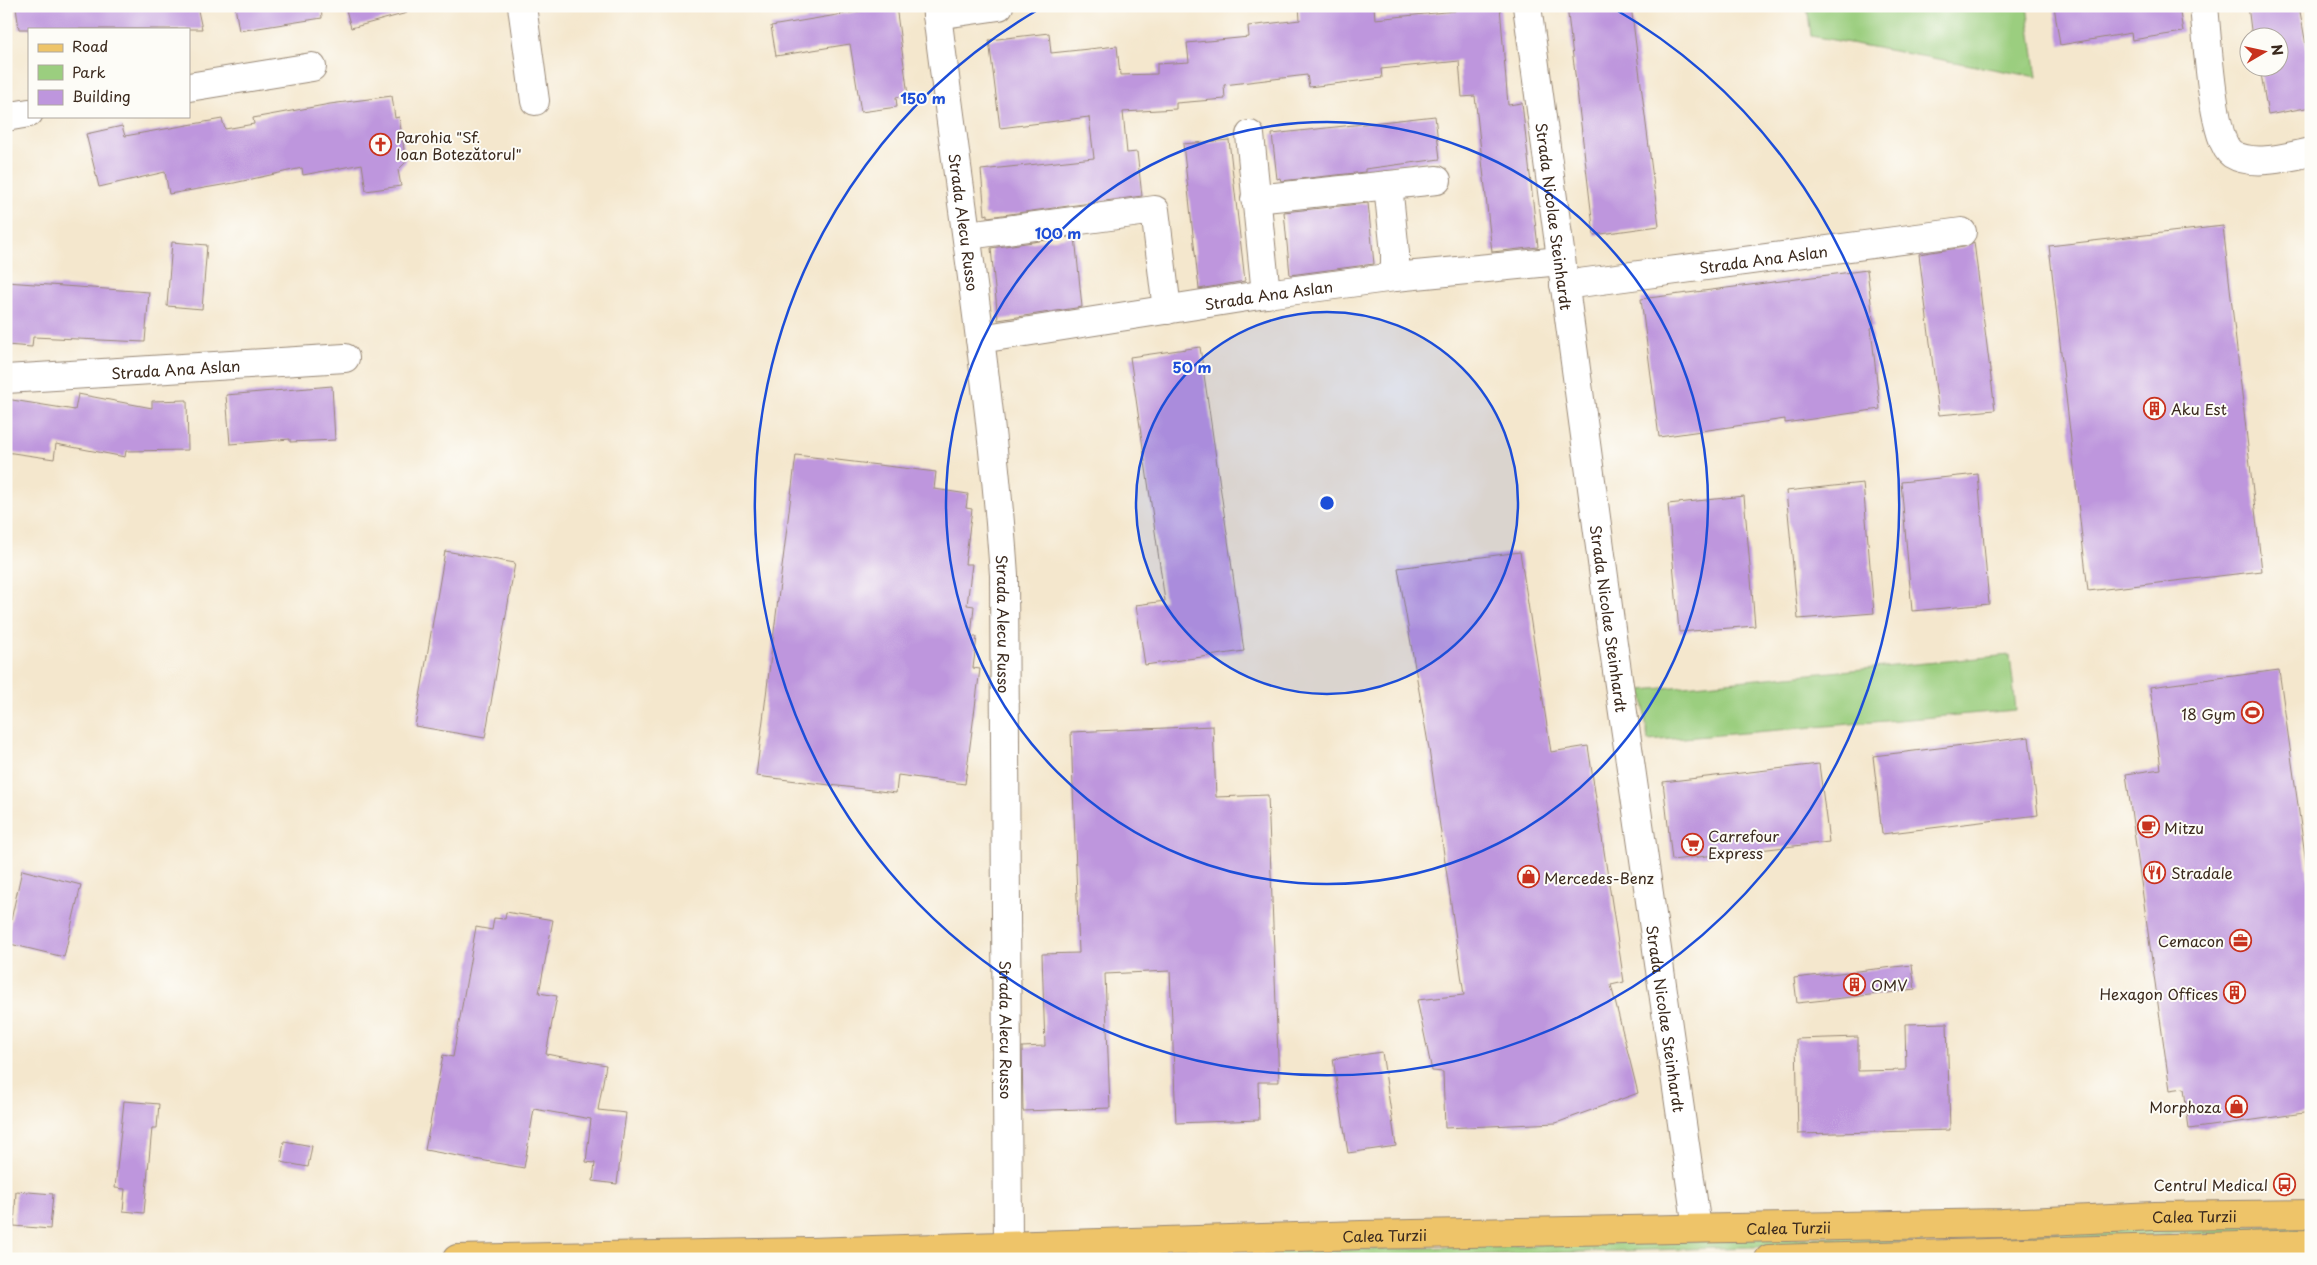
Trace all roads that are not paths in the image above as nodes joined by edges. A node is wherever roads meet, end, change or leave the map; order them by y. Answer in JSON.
{"nodes":[{"id":1,"x":522,"y":6,"type":"edge"},
{"id":2,"x":999,"y":6,"type":"edge"},
{"id":3,"x":1527,"y":6,"type":"edge"},
{"id":4,"x":2204,"y":6,"type":"edge"},
{"id":5,"x":937,"y":11,"type":"edge"},
{"id":6,"x":312,"y":67,"type":"dead end"},
{"id":7,"x":190,"y":87,"type":"edge"},
{"id":8,"x":535,"y":101,"type":"dead end"},
{"id":9,"x":28,"y":113,"type":"edge"},
{"id":10,"x":6,"y":117,"type":"edge"},
{"id":11,"x":1250,"y":135,"type":"dead end"},
{"id":12,"x":2311,"y":152,"type":"edge"},
{"id":13,"x":1437,"y":180,"type":"dead end"},
{"id":14,"x":1388,"y":185,"type":"junction"},
{"id":15,"x":1256,"y":199,"type":"junction"},
{"id":16,"x":1962,"y":232,"type":"dead end"},
{"id":17,"x":968,"y":235,"type":"junction"},
{"id":18,"x":1562,"y":273,"type":"junction"},
{"id":19,"x":1395,"y":277,"type":"junction"},
{"id":20,"x":1266,"y":294,"type":"junction"},
{"id":21,"x":1167,"y":310,"type":"junction"},
{"id":22,"x":980,"y":339,"type":"junction"},
{"id":23,"x":345,"y":358,"type":"dead end"},
{"id":24,"x":6,"y":379,"type":"edge"},
{"id":25,"x":2311,"y":1214,"type":"edge"},
{"id":26,"x":1697,"y":1228,"type":"junction"},
{"id":27,"x":2311,"y":1244,"type":"edge"},
{"id":28,"x":1008,"y":1246,"type":"junction"},
{"id":29,"x":457,"y":1259,"type":"edge"},
{"id":30,"x":1769,"y":1259,"type":"edge"}],
"edges":[{"from":1,"to":8,"type":"street"},
{"from":2,"to":5,"type":"street"},
{"from":3,"to":18,"type":"street","name":"Strada Nicolae Steinhardt"},
{"from":4,"to":12,"type":"street"},
{"from":5,"to":17,"type":"street","name":"Strada Alecu Russo"},
{"from":6,"to":7,"type":"street"},
{"from":9,"to":10,"type":"street"},
{"from":11,"to":15,"type":"street"},
{"from":13,"to":14,"type":"street"},
{"from":14,"to":15,"type":"street"},
{"from":14,"to":19,"type":"street"},
{"from":15,"to":20,"type":"street"},
{"from":16,"to":18,"type":"street","name":"Strada Ana Aslan"},
{"from":17,"to":21,"type":"street"},
{"from":17,"to":22,"type":"street","name":"Strada Alecu Russo"},
{"from":18,"to":19,"type":"street","name":"Strada Ana Aslan"},
{"from":18,"to":26,"type":"street","name":"Strada Nicolae Steinhardt"},
{"from":19,"to":20,"type":"street","name":"Strada Ana Aslan"},
{"from":20,"to":21,"type":"street","name":"Strada Ana Aslan"},
{"from":21,"to":22,"type":"street","name":"Strada Ana Aslan"},
{"from":22,"to":28,"type":"street","name":"Strada Alecu Russo"},
{"from":23,"to":24,"type":"street","name":"Strada Ana Aslan"},
{"from":25,"to":26,"type":"main road","name":"Calea Turzii"},
{"from":26,"to":28,"type":"main road","name":"Calea Turzii"},
{"from":27,"to":30,"type":"main road","name":"Calea Turzii"},
{"from":28,"to":29,"type":"main road","name":"Calea Turzii"}]}
